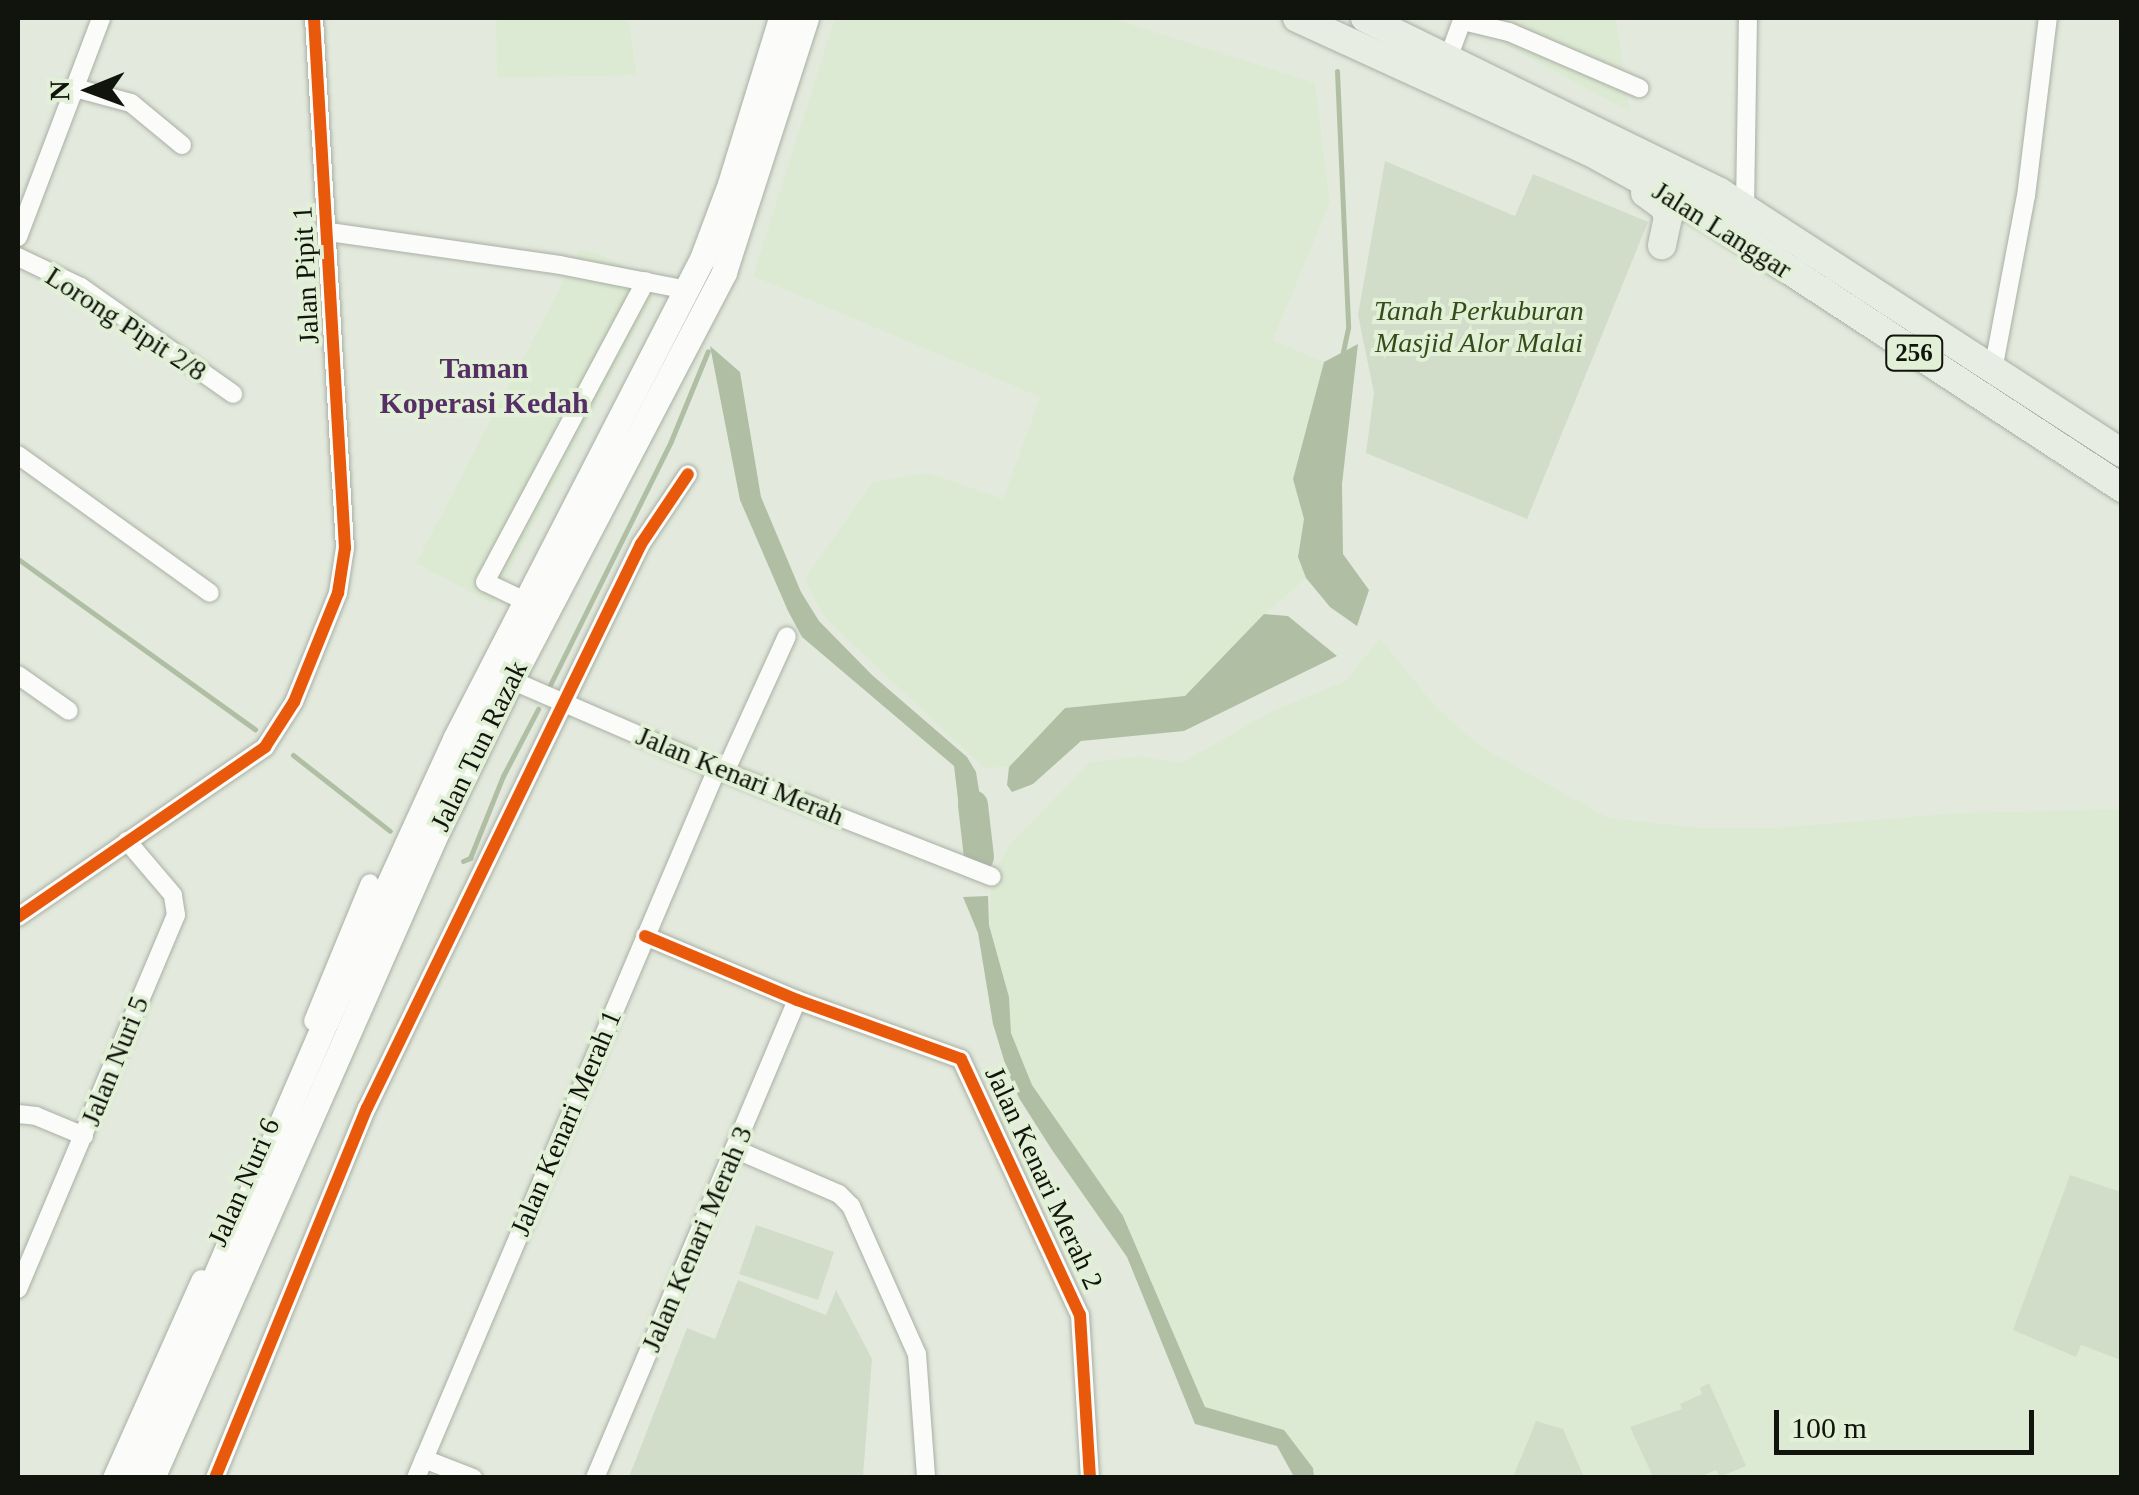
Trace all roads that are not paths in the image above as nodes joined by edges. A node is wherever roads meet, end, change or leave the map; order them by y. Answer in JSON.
{"nodes":[{"id":1,"x":101,"y":18,"type":"edge"},
{"id":2,"x":314,"y":18,"type":"edge"},
{"id":3,"x":781,"y":18,"type":"edge"},
{"id":4,"x":806,"y":18,"type":"edge"},
{"id":5,"x":1297,"y":18,"type":"edge"},
{"id":6,"x":1364,"y":18,"type":"edge"},
{"id":7,"x":1748,"y":18,"type":"edge"},
{"id":8,"x":2048,"y":18,"type":"edge"},
{"id":9,"x":1463,"y":19,"type":"edge"},
{"id":10,"x":1508,"y":24,"type":"edge"},
{"id":11,"x":1449,"y":56,"type":"junction"},
{"id":12,"x":75,"y":88,"type":"junction"},
{"id":13,"x":1639,"y":88,"type":"dead end"},
{"id":14,"x":182,"y":145,"type":"dead end"},
{"id":15,"x":1590,"y":152,"type":"junction"},
{"id":16,"x":1745,"y":207,"type":"junction"},
{"id":17,"x":329,"y":232,"type":"junction"},
{"id":18,"x":18,"y":237,"type":"edge"},
{"id":19,"x":1662,"y":244,"type":"dead end"},
{"id":20,"x":18,"y":257,"type":"edge"},
{"id":21,"x":646,"y":281,"type":"junction"},
{"id":22,"x":688,"y":290,"type":"junction"},
{"id":23,"x":1994,"y":370,"type":"junction"},
{"id":24,"x":233,"y":394,"type":"dead end"},
{"id":25,"x":2120,"y":442,"type":"edge"},
{"id":26,"x":18,"y":455,"type":"edge"},
{"id":27,"x":688,"y":474,"type":"dead end"},
{"id":28,"x":2122,"y":488,"type":"edge"},
{"id":29,"x":210,"y":593,"type":"dead end"},
{"id":30,"x":526,"y":601,"type":"junction"},
{"id":31,"x":787,"y":636,"type":"dead end"},
{"id":32,"x":18,"y":675,"type":"edge"},
{"id":33,"x":500,"y":676,"type":"junction"},
{"id":34,"x":563,"y":703,"type":"junction"},
{"id":35,"x":69,"y":710,"type":"dead end"},
{"id":36,"x":721,"y":770,"type":"junction"},
{"id":37,"x":127,"y":842,"type":"junction"},
{"id":38,"x":992,"y":877,"type":"dead end"},
{"id":39,"x":370,"y":883,"type":"dead end"},
{"id":40,"x":368,"y":909,"type":"junction"},
{"id":41,"x":18,"y":917,"type":"edge"},
{"id":42,"x":645,"y":936,"type":"junction"},
{"id":43,"x":797,"y":1000,"type":"junction"},
{"id":44,"x":18,"y":1114,"type":"edge"},
{"id":45,"x":84,"y":1136,"type":"junction"},
{"id":46,"x":736,"y":1150,"type":"junction"},
{"id":47,"x":18,"y":1289,"type":"edge"},
{"id":48,"x":424,"y":1459,"type":"junction"},
{"id":49,"x":112,"y":1478,"type":"edge"},
{"id":50,"x":128,"y":1478,"type":"edge"},
{"id":51,"x":152,"y":1478,"type":"edge"},
{"id":52,"x":215,"y":1478,"type":"edge"},
{"id":53,"x":416,"y":1478,"type":"edge"},
{"id":54,"x":473,"y":1478,"type":"edge"},
{"id":55,"x":596,"y":1478,"type":"edge"},
{"id":56,"x":926,"y":1478,"type":"edge"},
{"id":57,"x":1090,"y":1478,"type":"edge"}],
"edges":[{"from":1,"to":12,"type":"street"},
{"from":2,"to":17,"type":"street","name":"Jalan Pipit 1"},
{"from":3,"to":22,"type":"main road","name":"Jalan Tun Razak"},
{"from":4,"to":33,"type":"main road","name":"Jalan Tun Razak"},
{"from":5,"to":15,"type":"main road","name":"Jalan Langgar","number":"256"},
{"from":6,"to":11,"type":"main road","name":"Jalan Langgar","number":"256"},
{"from":7,"to":16,"type":"street"},
{"from":8,"to":23,"type":"street"},
{"from":9,"to":10,"type":"street"},
{"from":9,"to":11,"type":"street"},
{"from":10,"to":13,"type":"street"},
{"from":11,"to":16,"type":"main road","name":"Jalan Langgar","number":"256"},
{"from":12,"to":14,"type":"street"},
{"from":12,"to":18,"type":"street"},
{"from":15,"to":19,"type":"main road"},
{"from":15,"to":28,"type":"main road","name":"Jalan Langgar","number":"256"},
{"from":16,"to":23,"type":"main road","name":"Jalan Langgar","number":"256"},
{"from":17,"to":21,"type":"street"},
{"from":17,"to":37,"type":"street","name":"Jalan Pipit 1"},
{"from":20,"to":24,"type":"street","name":"Lorong Pipit 2/8"},
{"from":21,"to":22,"type":"street"},
{"from":21,"to":30,"type":"street"},
{"from":22,"to":30,"type":"main road","name":"Jalan Tun Razak"},
{"from":23,"to":25,"type":"main road","name":"Jalan Langgar","number":"256"},
{"from":26,"to":29,"type":"street"},
{"from":27,"to":34,"type":"street"},
{"from":30,"to":33,"type":"main road","name":"Jalan Tun Razak"},
{"from":31,"to":36,"type":"street","name":"Jalan Kenari Merah 1"},
{"from":32,"to":35,"type":"street"},
{"from":33,"to":34,"type":"street","name":"Jalan Kenari Merah"},
{"from":33,"to":40,"type":"main road","name":"Jalan Tun Razak"},
{"from":33,"to":51,"type":"main road","name":"Jalan Tun Razak"},
{"from":34,"to":36,"type":"street","name":"Jalan Kenari Merah"},
{"from":34,"to":52,"type":"street"},
{"from":36,"to":38,"type":"street","name":"Jalan Kenari Merah"},
{"from":36,"to":42,"type":"street","name":"Jalan Kenari Merah 1"},
{"from":37,"to":41,"type":"street","name":"Jalan Pipit 1"},
{"from":37,"to":45,"type":"street","name":"Jalan Nuri 5"},
{"from":39,"to":40,"type":"street","name":"Jalan Nuri 6"},
{"from":40,"to":49,"type":"street","name":"Jalan Nuri 6"},
{"from":40,"to":50,"type":"main road","name":"Jalan Tun Razak"},
{"from":42,"to":43,"type":"street","name":"Jalan Kenari Merah 2"},
{"from":42,"to":48,"type":"street","name":"Jalan Kenari Merah 1"},
{"from":43,"to":46,"type":"street","name":"Jalan Kenari Merah 3"},
{"from":43,"to":57,"type":"street","name":"Jalan Kenari Merah 2"},
{"from":44,"to":45,"type":"street"},
{"from":45,"to":47,"type":"street","name":"Jalan Nuri 5"},
{"from":46,"to":55,"type":"street","name":"Jalan Kenari Merah 3"},
{"from":46,"to":56,"type":"street"},
{"from":48,"to":53,"type":"street","name":"Jalan Kenari Merah 1"},
{"from":48,"to":54,"type":"street"}]}
